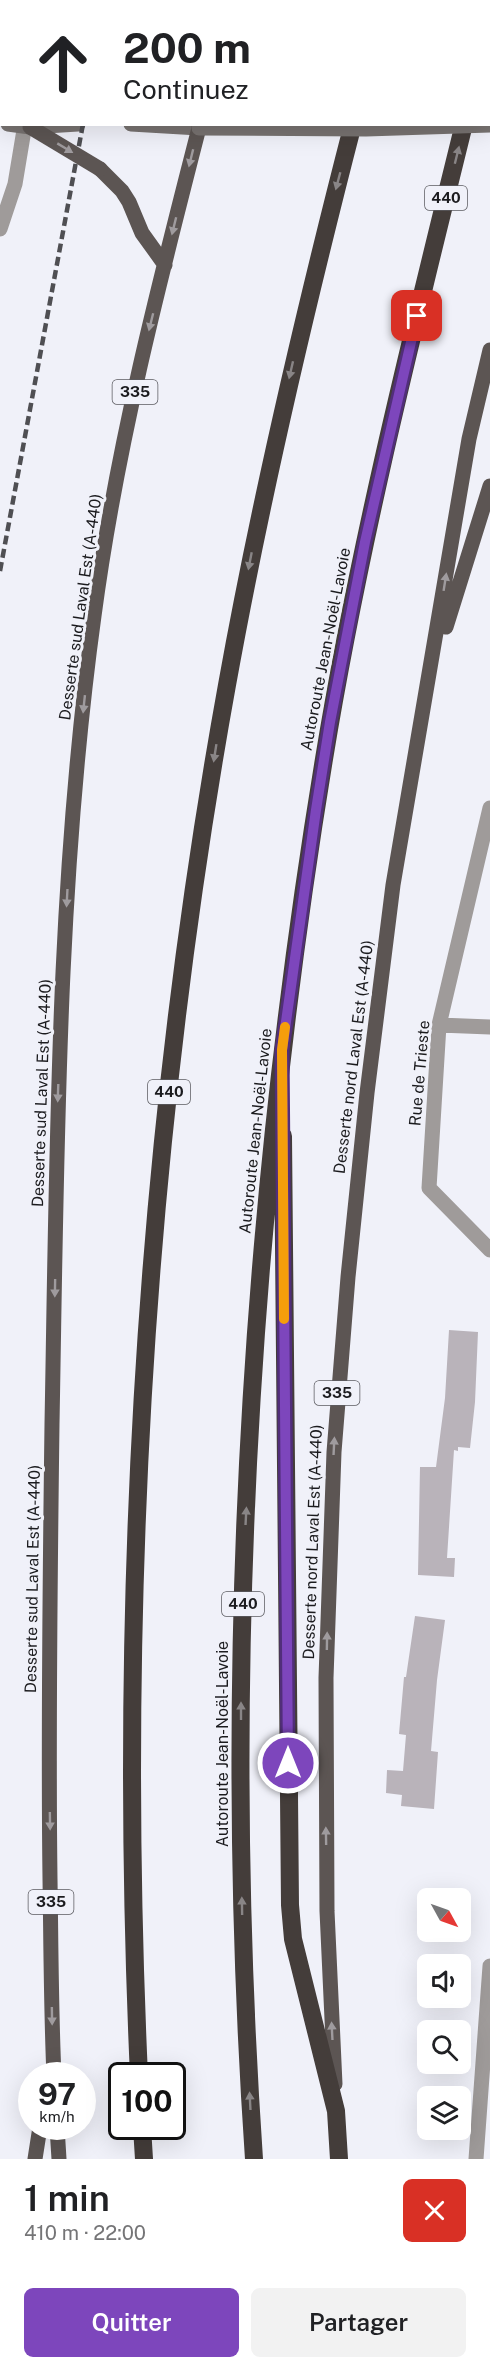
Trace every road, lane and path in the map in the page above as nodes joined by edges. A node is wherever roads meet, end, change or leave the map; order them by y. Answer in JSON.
{"nodes":[{"id":1,"x":28,"y":126,"type":"edge"},
{"id":2,"x":199,"y":126,"type":"edge"},
{"id":3,"x":352,"y":126,"type":"edge"},
{"id":4,"x":459,"y":126,"type":"edge"},
{"id":5,"x":464,"y":126,"type":"edge"},
{"id":6,"x":0,"y":229,"type":"edge"},
{"id":7,"x":165,"y":265,"type":"junction"},
{"id":8,"x":490,"y":350,"type":"edge"},
{"id":9,"x":490,"y":486,"type":"edge"},
{"id":10,"x":429,"y":681,"type":"junction"},
{"id":11,"x":490,"y":808,"type":"edge"},
{"id":12,"x":439,"y":1025,"type":"junction"},
{"id":13,"x":490,"y":1027,"type":"edge"},
{"id":14,"x":282,"y":1050,"type":"junction"},
{"id":15,"x":490,"y":1250,"type":"edge"},
{"id":16,"x":490,"y":1966,"type":"edge"},
{"id":17,"x":52,"y":2042,"type":"junction"},
{"id":18,"x":49,"y":2062,"type":"edge"},
{"id":19,"x":53,"y":2062,"type":"edge"},
{"id":20,"x":139,"y":2062,"type":"edge"},
{"id":21,"x":336,"y":2110,"type":"junction"},
{"id":22,"x":38,"y":2140,"type":"edge"},
{"id":23,"x":58,"y":2140,"type":"edge"},
{"id":24,"x":143,"y":2140,"type":"edge"},
{"id":25,"x":35,"y":2159,"type":"edge"},
{"id":26,"x":59,"y":2159,"type":"edge"},
{"id":27,"x":144,"y":2159,"type":"edge"},
{"id":28,"x":254,"y":2159,"type":"edge"},
{"id":29,"x":339,"y":2159,"type":"edge"},
{"id":30,"x":476,"y":2159,"type":"edge"}],
"edges":[{"from":1,"to":6,"type":"street"},
{"from":1,"to":7,"type":"main road","one_way":true,"bridge":true},
{"from":2,"to":4,"type":"main road","bridge":true},
{"from":2,"to":7,"type":"main road","name":"Desserte sud Laval Est (A-440)","one_way":true},
{"from":3,"to":20,"type":"highway","number":"440","one_way":true},
{"from":14,"to":5,"type":"highway","name":"Autoroute Jean-Noël-Lavoie","number":"440","one_way":true},
{"from":7,"to":17,"type":"main road","name":"Desserte sud Laval Est (A-440)","number":"335","one_way":true},
{"from":10,"to":8,"type":"main road","number":"335","one_way":true},
{"from":9,"to":10,"type":"main road"},
{"from":21,"to":10,"type":"main road","name":"Desserte nord Laval Est (A-440)","number":"335","one_way":true},
{"from":11,"to":12,"type":"street","name":"Rue de Trieste"},
{"from":12,"to":13,"type":"street"},
{"from":12,"to":15,"type":"street","name":"Rue de Trieste"},
{"from":14,"to":21,"type":"highway"},
{"from":28,"to":14,"type":"highway","name":"Autoroute Jean-Noël-Lavoie","number":"440","one_way":true},
{"from":16,"to":30,"type":"street"},
{"from":17,"to":18,"type":"main road"},
{"from":17,"to":19,"type":"main road","name":"Desserte sud Laval Est (A-440)","number":"335"},
{"from":21,"to":29,"type":"highway","name":"Desserte nord Laval Est (A-440)","number":"335"},
{"from":22,"to":25,"type":"main road"},
{"from":23,"to":26,"type":"main road"},
{"from":24,"to":27,"type":"highway"}]}
